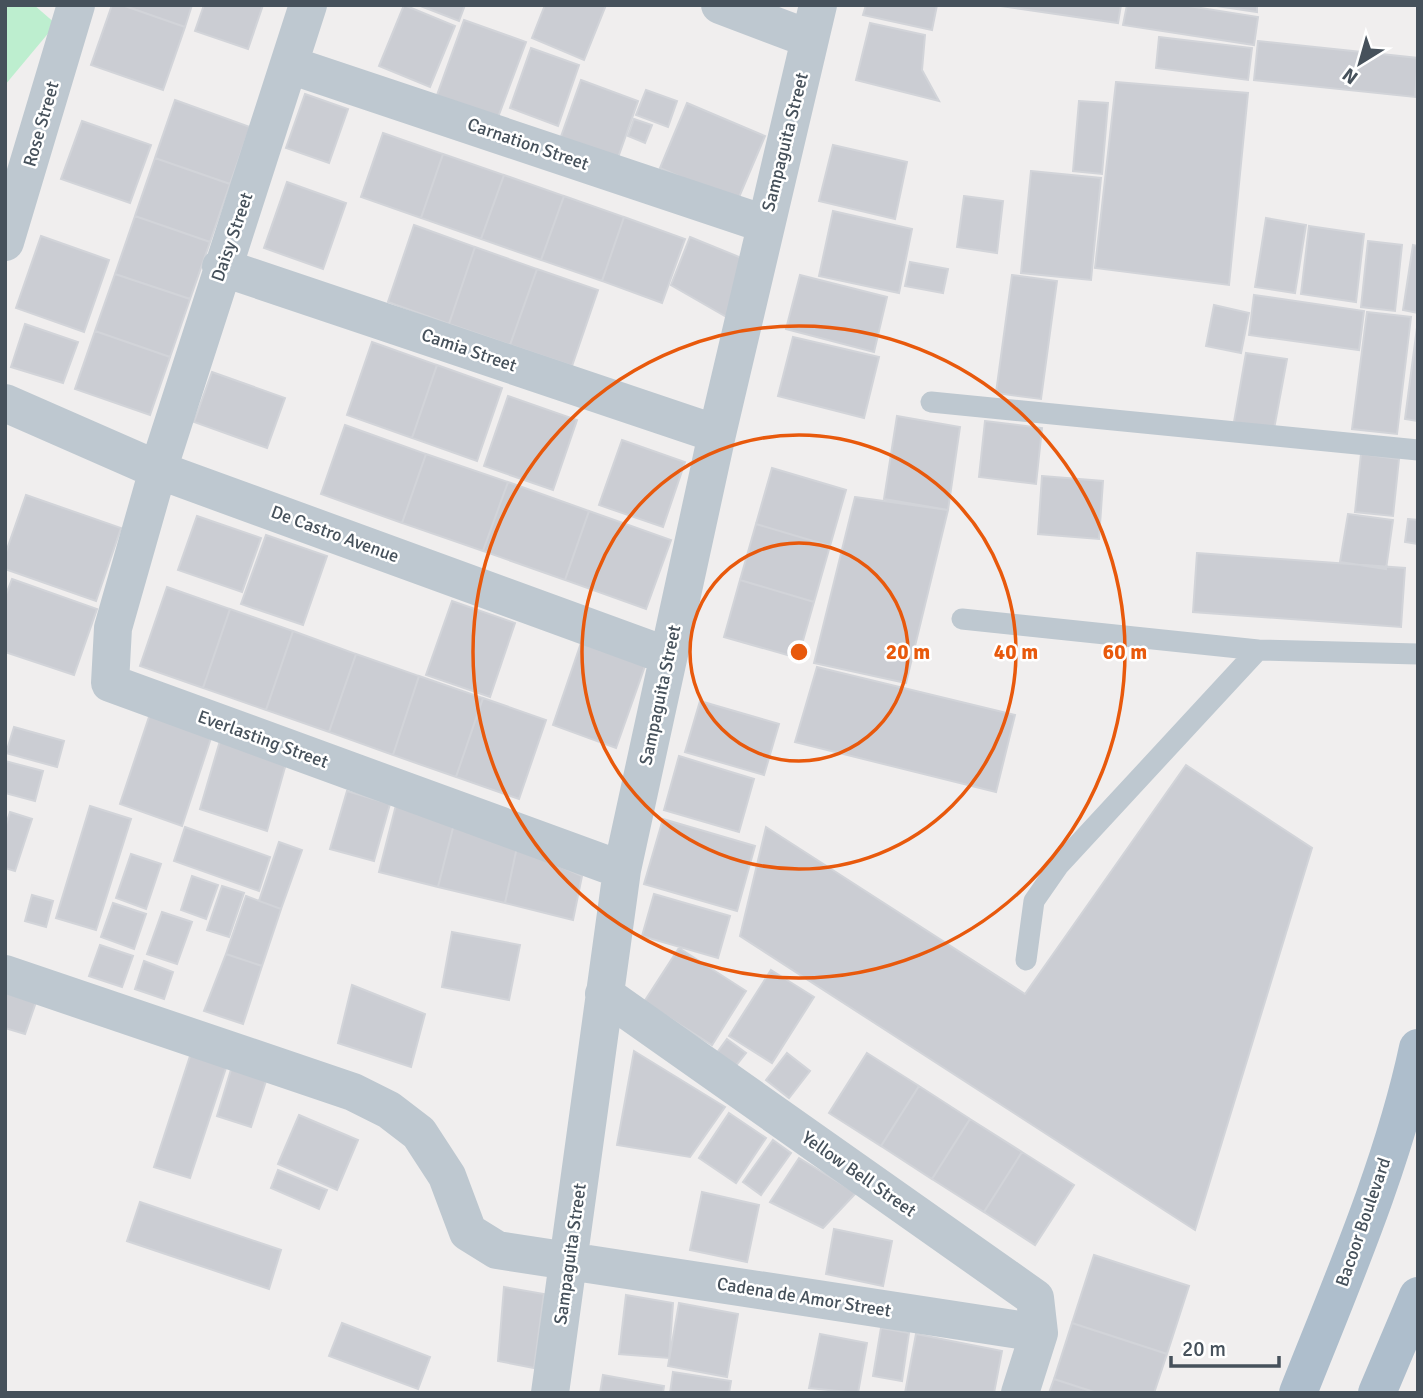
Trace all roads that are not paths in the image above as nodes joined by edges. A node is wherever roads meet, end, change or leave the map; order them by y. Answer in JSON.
{"nodes":[{"id":1,"x":76,"y":5,"type":"edge"},
{"id":2,"x":308,"y":5,"type":"edge"},
{"id":3,"x":720,"y":5,"type":"edge"},
{"id":4,"x":814,"y":22,"type":"edge"},
{"id":5,"x":290,"y":65,"type":"junction"},
{"id":6,"x":14,"y":177,"type":"edge"},
{"id":7,"x":765,"y":224,"type":"junction"},
{"id":8,"x":5,"y":242,"type":"edge"},
{"id":9,"x":221,"y":267,"type":"junction"},
{"id":10,"x":931,"y":402,"type":"dead end"},
{"id":11,"x":5,"y":403,"type":"edge"},
{"id":12,"x":717,"y":433,"type":"junction"},
{"id":13,"x":1418,"y":450,"type":"edge"},
{"id":14,"x":158,"y":470,"type":"junction"},
{"id":15,"x":962,"y":619,"type":"dead end"},
{"id":16,"x":1258,"y":650,"type":"junction"},
{"id":17,"x":1418,"y":654,"type":"edge"},
{"id":18,"x":668,"y":656,"type":"junction"},
{"id":19,"x":622,"y":870,"type":"junction"},
{"id":20,"x":1026,"y":960,"type":"dead end"},
{"id":21,"x":5,"y":974,"type":"edge"},
{"id":22,"x":604,"y":994,"type":"junction"},
{"id":23,"x":1418,"y":1048,"type":"edge"},
{"id":24,"x":570,"y":1261,"type":"junction"},
{"id":25,"x":1418,"y":1296,"type":"edge"},
{"id":26,"x":1039,"y":1333,"type":"junction"},
{"id":27,"x":550,"y":1393,"type":"edge"},
{"id":28,"x":1020,"y":1393,"type":"edge"},
{"id":29,"x":1297,"y":1393,"type":"edge"},
{"id":30,"x":1377,"y":1393,"type":"edge"}],
"edges":[{"from":1,"to":6,"type":"street","name":"Rose Street"},
{"from":2,"to":5,"type":"street","name":"Daisy Street"},
{"from":3,"to":4,"type":"street"},
{"from":4,"to":7,"type":"street","name":"Sampaguita Street"},
{"from":5,"to":7,"type":"street","name":"Carnation Street"},
{"from":5,"to":9,"type":"street","name":"Daisy Street"},
{"from":6,"to":8,"type":"street","name":"Rose Street"},
{"from":7,"to":12,"type":"street","name":"Sampaguita Street"},
{"from":9,"to":12,"type":"street","name":"Camia Street"},
{"from":9,"to":14,"type":"street","name":"Daisy Street"},
{"from":10,"to":13,"type":"lane"},
{"from":11,"to":14,"type":"street","name":"De Castro Avenue"},
{"from":12,"to":18,"type":"street","name":"Sampaguita Street"},
{"from":14,"to":18,"type":"street","name":"De Castro Avenue"},
{"from":14,"to":19,"type":"street","name":"Everlasting Street"},
{"from":15,"to":16,"type":"lane"},
{"from":16,"to":17,"type":"lane"},
{"from":16,"to":20,"type":"lane"},
{"from":18,"to":19,"type":"street","name":"Sampaguita Street"},
{"from":19,"to":22,"type":"street","name":"Sampaguita Street"},
{"from":21,"to":24,"type":"street","name":"Cadena de Amor Street"},
{"from":22,"to":24,"type":"street","name":"Sampaguita Street"},
{"from":22,"to":26,"type":"street","name":"Yellow Bell Street"},
{"from":23,"to":29,"type":"main road","name":"Bacoor Boulevard"},
{"from":24,"to":26,"type":"street","name":"Cadena de Amor Street"},
{"from":24,"to":27,"type":"street","name":"Sampaguita Street"},
{"from":25,"to":30,"type":"main road"},
{"from":26,"to":28,"type":"street","name":"Yellow Bell Street"}]}
